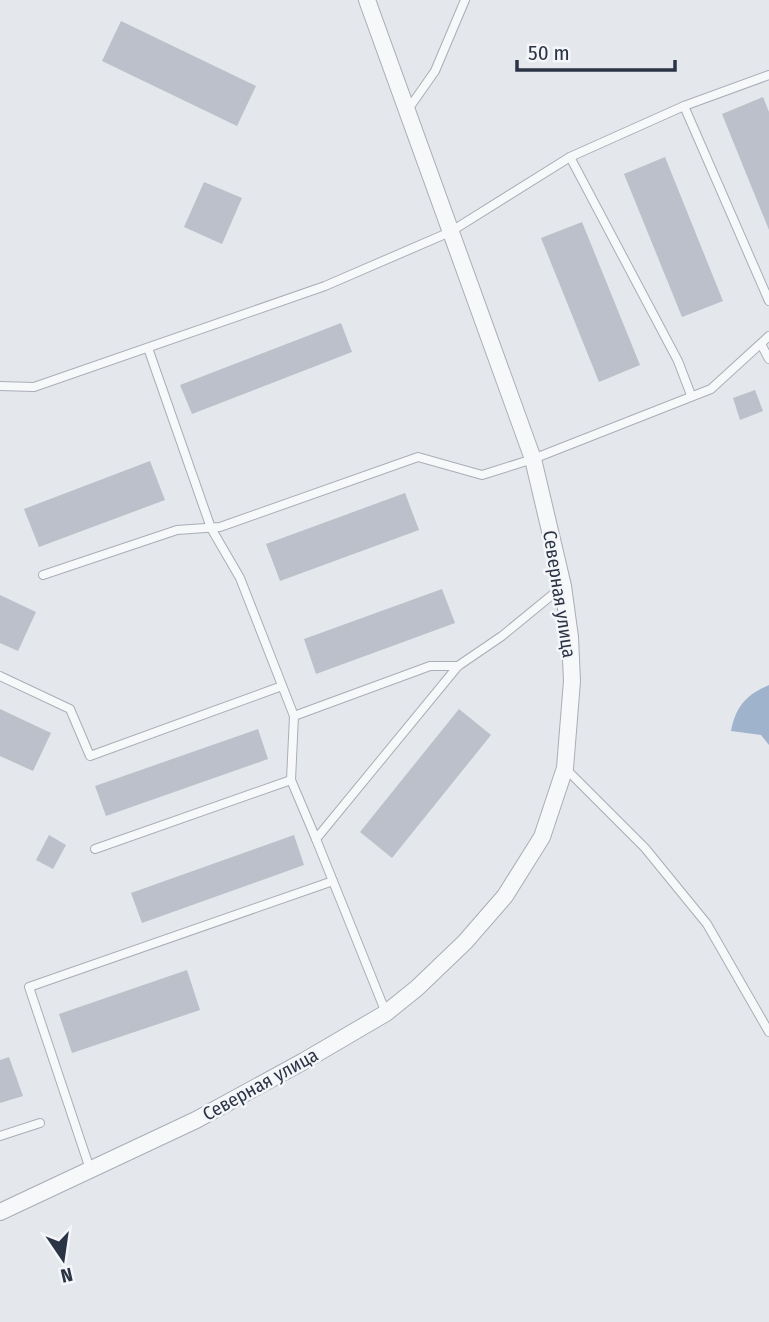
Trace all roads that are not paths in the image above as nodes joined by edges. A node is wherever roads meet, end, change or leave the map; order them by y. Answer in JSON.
{"nodes":[{"id":1,"x":367,"y":0,"type":"edge"},
{"id":2,"x":465,"y":0,"type":"edge"},
{"id":3,"x":769,"y":75,"type":"edge"},
{"id":4,"x":684,"y":106,"type":"junction"},
{"id":5,"x":407,"y":111,"type":"junction"},
{"id":6,"x":570,"y":158,"type":"junction"},
{"id":7,"x":450,"y":232,"type":"junction"},
{"id":8,"x":769,"y":301,"type":"edge"},
{"id":9,"x":769,"y":336,"type":"edge"},
{"id":10,"x":761,"y":344,"type":"junction"},
{"id":11,"x":148,"y":348,"type":"junction"},
{"id":12,"x":769,"y":359,"type":"edge"},
{"id":13,"x":0,"y":386,"type":"edge"},
{"id":14,"x":691,"y":395,"type":"junction"},
{"id":15,"x":533,"y":459,"type":"junction"},
{"id":16,"x":211,"y":528,"type":"junction"},
{"id":17,"x":43,"y":575,"type":"dead end"},
{"id":18,"x":563,"y":586,"type":"junction"},
{"id":19,"x":458,"y":666,"type":"junction"},
{"id":20,"x":0,"y":676,"type":"edge"},
{"id":21,"x":282,"y":685,"type":"junction"},
{"id":22,"x":294,"y":716,"type":"junction"},
{"id":23,"x":565,"y":768,"type":"junction"},
{"id":24,"x":291,"y":780,"type":"junction"},
{"id":25,"x":316,"y":839,"type":"junction"},
{"id":26,"x":95,"y":849,"type":"dead end"},
{"id":27,"x":333,"y":881,"type":"junction"},
{"id":28,"x":386,"y":1013,"type":"junction"},
{"id":29,"x":769,"y":1032,"type":"edge"},
{"id":30,"x":40,"y":1123,"type":"dead end"},
{"id":31,"x":0,"y":1136,"type":"edge"},
{"id":32,"x":90,"y":1170,"type":"junction"},
{"id":33,"x":0,"y":1212,"type":"edge"}],
"edges":[{"from":1,"to":5,"type":"street","name":"Северная улица"},
{"from":2,"to":5,"type":"lane"},
{"from":3,"to":4,"type":"lane"},
{"from":4,"to":6,"type":"lane"},
{"from":4,"to":8,"type":"lane"},
{"from":5,"to":7,"type":"street","name":"Северная улица"},
{"from":6,"to":7,"type":"lane"},
{"from":6,"to":14,"type":"lane"},
{"from":7,"to":11,"type":"lane"},
{"from":7,"to":15,"type":"street","name":"Северная улица"},
{"from":9,"to":10,"type":"lane"},
{"from":10,"to":12,"type":"lane"},
{"from":10,"to":14,"type":"lane"},
{"from":11,"to":13,"type":"lane"},
{"from":11,"to":16,"type":"lane"},
{"from":14,"to":15,"type":"lane"},
{"from":15,"to":16,"type":"lane"},
{"from":15,"to":18,"type":"street","name":"Северная улица"},
{"from":16,"to":17,"type":"lane"},
{"from":16,"to":21,"type":"lane"},
{"from":18,"to":19,"type":"lane"},
{"from":18,"to":23,"type":"street","name":"Северная улица"},
{"from":19,"to":22,"type":"lane"},
{"from":19,"to":25,"type":"lane"},
{"from":20,"to":21,"type":"lane"},
{"from":21,"to":22,"type":"lane"},
{"from":22,"to":24,"type":"lane"},
{"from":23,"to":28,"type":"street","name":"Северная улица"},
{"from":23,"to":29,"type":"lane"},
{"from":24,"to":25,"type":"lane"},
{"from":24,"to":26,"type":"lane"},
{"from":25,"to":27,"type":"lane"},
{"from":27,"to":28,"type":"lane"},
{"from":27,"to":32,"type":"lane"},
{"from":28,"to":32,"type":"street","name":"Северная улица"},
{"from":30,"to":31,"type":"lane"},
{"from":32,"to":33,"type":"street","name":"Северная улица"}]}
